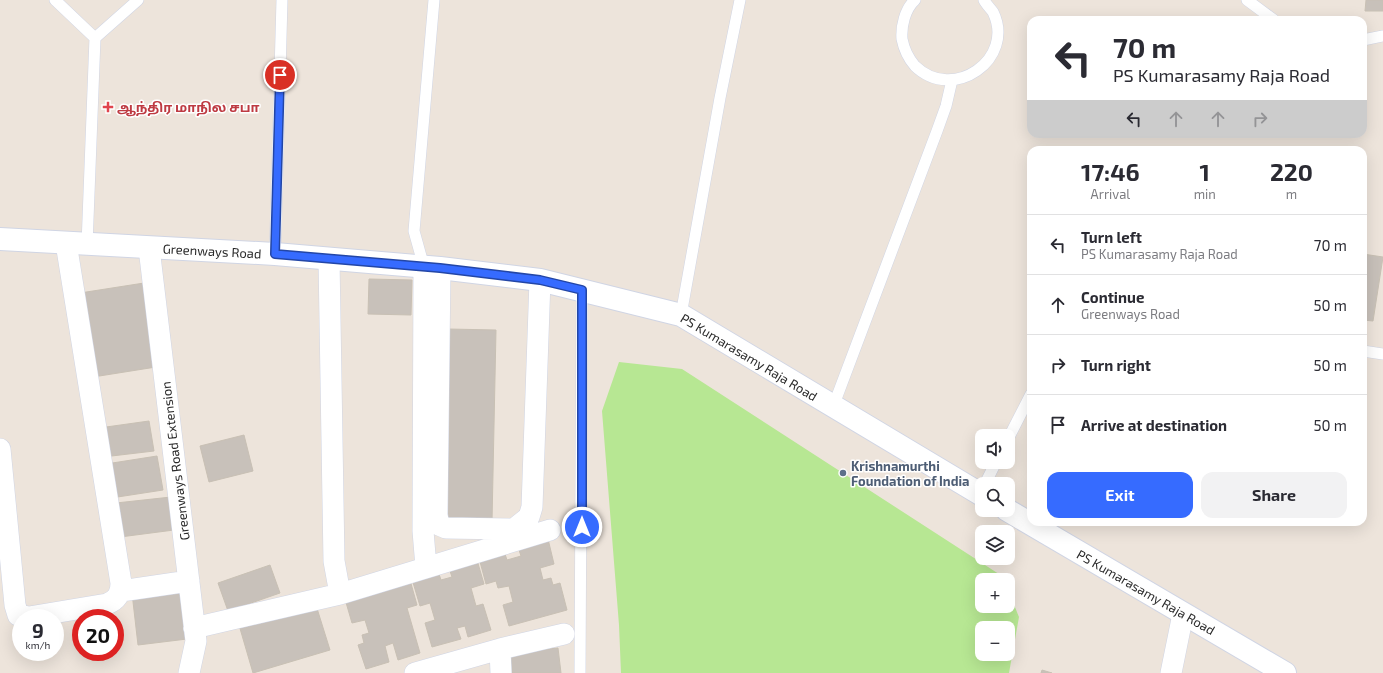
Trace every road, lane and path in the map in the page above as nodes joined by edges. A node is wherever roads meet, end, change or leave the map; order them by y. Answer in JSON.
{"nodes":[{"id":1,"x":55,"y":0,"type":"edge"},
{"id":2,"x":138,"y":0,"type":"edge"},
{"id":3,"x":282,"y":0,"type":"edge"},
{"id":4,"x":434,"y":0,"type":"edge"},
{"id":5,"x":740,"y":0,"type":"edge"},
{"id":6,"x":915,"y":0,"type":"edge"},
{"id":7,"x":984,"y":0,"type":"edge"},
{"id":8,"x":1247,"y":0,"type":"edge"},
{"id":9,"x":1269,"y":16,"type":"edge"},
{"id":10,"x":1383,"y":36,"type":"edge"},
{"id":11,"x":95,"y":38,"type":"junction"},
{"id":12,"x":1367,"y":39,"type":"edge"},
{"id":13,"x":952,"y":80,"type":"junction"},
{"id":14,"x":0,"y":240,"type":"edge"},
{"id":15,"x":66,"y":243,"type":"junction"},
{"id":16,"x":87,"y":244,"type":"junction"},
{"id":17,"x":150,"y":248,"type":"junction"},
{"id":18,"x":275,"y":254,"type":"junction"},
{"id":19,"x":329,"y":259,"type":"junction"},
{"id":20,"x":432,"y":267,"type":"junction"},
{"id":21,"x":540,"y":280,"type":"junction"},
{"id":22,"x":582,"y":290,"type":"junction"},
{"id":23,"x":681,"y":314,"type":"junction"},
{"id":24,"x":1367,"y":352,"type":"edge"},
{"id":25,"x":1383,"y":354,"type":"edge"},
{"id":26,"x":1027,"y":402,"type":"edge"},
{"id":27,"x":833,"y":407,"type":"junction"},
{"id":28,"x":1013,"y":429,"type":"edge"},
{"id":29,"x":0,"y":449,"type":"edge"},
{"id":30,"x":975,"y":487,"type":"edge"},
{"id":31,"x":1015,"y":513,"type":"edge"},
{"id":32,"x":1027,"y":518,"type":"edge"},
{"id":33,"x":1051,"y":528,"type":"edge"},
{"id":34,"x":550,"y":530,"type":"dead end"},
{"id":35,"x":426,"y":567,"type":"junction"},
{"id":36,"x":189,"y":581,"type":"junction"},
{"id":37,"x":121,"y":590,"type":"junction"},
{"id":38,"x":340,"y":594,"type":"junction"},
{"id":39,"x":1183,"y":614,"type":"junction"},
{"id":40,"x":194,"y":628,"type":"junction"},
{"id":41,"x":564,"y":634,"type":"dead end"},
{"id":42,"x":500,"y":649,"type":"junction"},
{"id":43,"x":189,"y":673,"type":"edge"},
{"id":44,"x":415,"y":673,"type":"edge"},
{"id":45,"x":501,"y":673,"type":"edge"},
{"id":46,"x":580,"y":673,"type":"edge"},
{"id":47,"x":1171,"y":673,"type":"edge"},
{"id":48,"x":1285,"y":673,"type":"edge"}],
"edges":[{"from":1,"to":11,"type":"lane"},
{"from":2,"to":11,"type":"lane"},
{"from":3,"to":18,"type":"lane"},
{"from":4,"to":20,"type":"lane"},
{"from":5,"to":23,"type":"lane"},
{"from":6,"to":13,"type":"lane"},
{"from":7,"to":13,"type":"lane"},
{"from":8,"to":9,"type":"lane"},
{"from":10,"to":12,"type":"lane"},
{"from":11,"to":16,"type":"lane"},
{"from":13,"to":27,"type":"lane"},
{"from":14,"to":15,"type":"street","name":"Greenways Road"},
{"from":15,"to":16,"type":"street","name":"Greenways Road"},
{"from":15,"to":37,"type":"street"},
{"from":16,"to":17,"type":"street","name":"Greenways Road"},
{"from":17,"to":18,"type":"street","name":"Greenways Road"},
{"from":17,"to":36,"type":"street","name":"Greenways Road Extension"},
{"from":18,"to":19,"type":"street","name":"Greenways Road"},
{"from":19,"to":20,"type":"street","name":"Greenways Road"},
{"from":19,"to":38,"type":"street"},
{"from":20,"to":21,"type":"street","name":"PS Kumarasamy Raja Road"},
{"from":20,"to":21,"type":"street"},
{"from":20,"to":35,"type":"street"},
{"from":21,"to":22,"type":"street","name":"PS Kumarasamy Raja Road"},
{"from":22,"to":23,"type":"street","name":"PS Kumarasamy Raja Road"},
{"from":22,"to":46,"type":"lane"},
{"from":23,"to":27,"type":"street","name":"PS Kumarasamy Raja Road"},
{"from":24,"to":25,"type":"lane"},
{"from":26,"to":28,"type":"lane"},
{"from":27,"to":30,"type":"street","name":"PS Kumarasamy Raja Road"},
{"from":29,"to":37,"type":"street"},
{"from":31,"to":32,"type":"street","name":"PS Kumarasamy Raja Road"},
{"from":33,"to":39,"type":"street","name":"PS Kumarasamy Raja Road"},
{"from":34,"to":35,"type":"street"},
{"from":35,"to":38,"type":"street"},
{"from":36,"to":37,"type":"street"},
{"from":36,"to":40,"type":"street","name":"Greenways Road Extension"},
{"from":38,"to":40,"type":"street"},
{"from":39,"to":47,"type":"street"},
{"from":39,"to":48,"type":"street","name":"PS Kumarasamy Raja Road"},
{"from":40,"to":43,"type":"street","name":"Greenways Road Extension"},
{"from":41,"to":42,"type":"street"},
{"from":42,"to":44,"type":"street"},
{"from":42,"to":45,"type":"street"}]}
